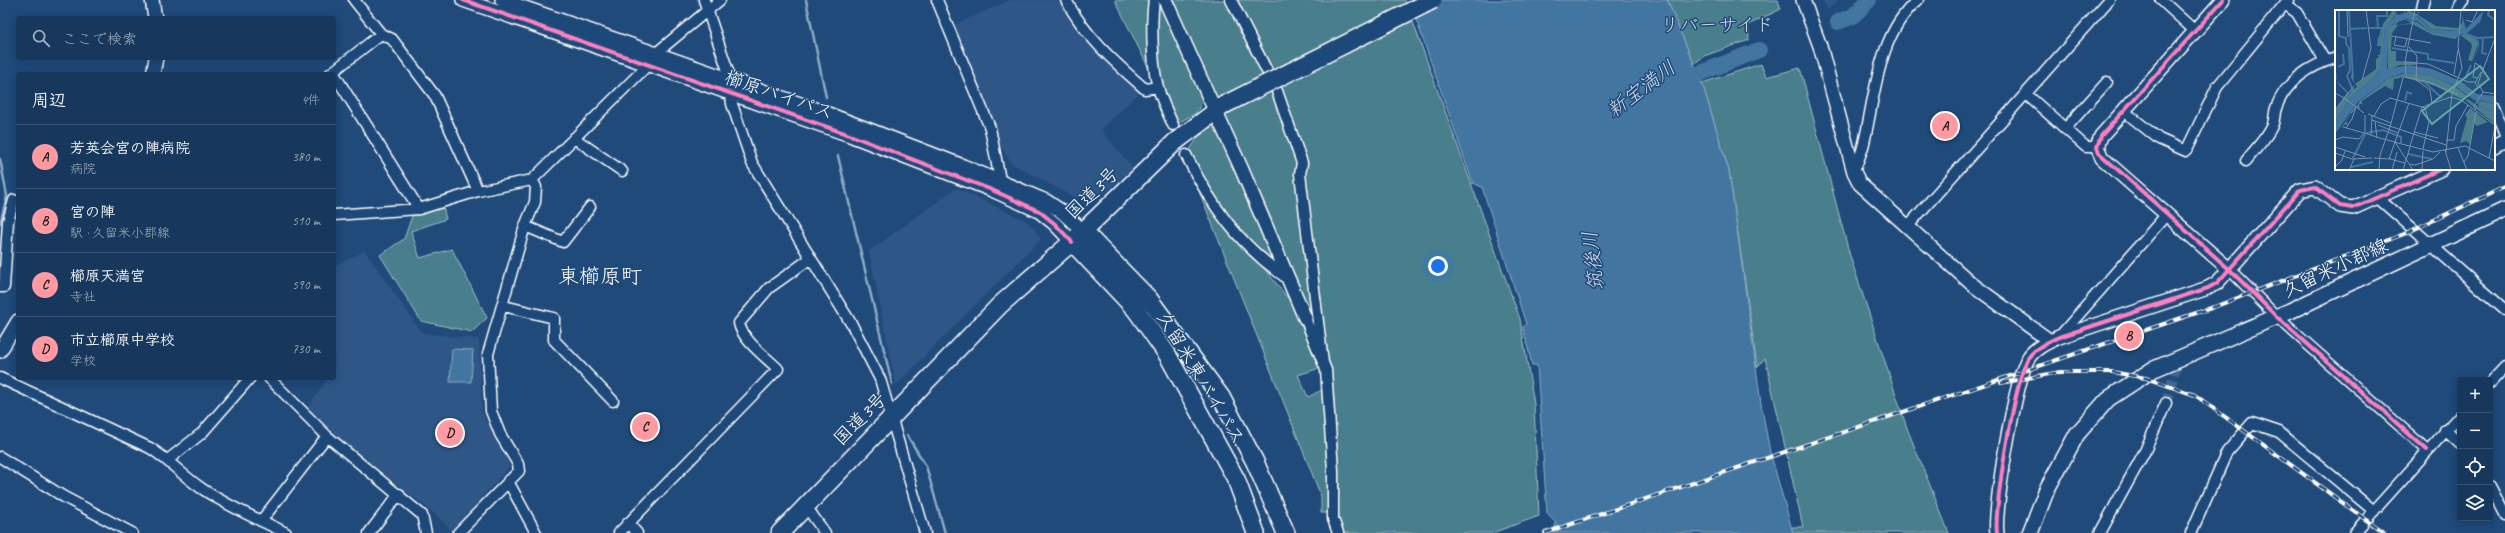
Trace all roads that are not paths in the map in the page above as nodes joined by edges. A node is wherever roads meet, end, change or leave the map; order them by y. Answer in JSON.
{"nodes":[{"id":1,"x":152,"y":0,"type":"edge"},
{"id":2,"x":354,"y":0,"type":"edge"},
{"id":3,"x":462,"y":0,"type":"edge"},
{"id":4,"x":720,"y":0,"type":"edge"},
{"id":5,"x":937,"y":0,"type":"edge"},
{"id":6,"x":1066,"y":0,"type":"edge"},
{"id":7,"x":1154,"y":0,"type":"edge"},
{"id":8,"x":1165,"y":0,"type":"edge"},
{"id":9,"x":1232,"y":0,"type":"edge"},
{"id":10,"x":1433,"y":0,"type":"edge"},
{"id":11,"x":1802,"y":0,"type":"edge"},
{"id":12,"x":1918,"y":0,"type":"edge"},
{"id":13,"x":2109,"y":0,"type":"edge"},
{"id":14,"x":2161,"y":0,"type":"edge"},
{"id":15,"x":2222,"y":0,"type":"edge"},
{"id":16,"x":2424,"y":0,"type":"edge"},
{"id":17,"x":2464,"y":0,"type":"edge"},
{"id":18,"x":507,"y":1,"type":"edge"},
{"id":19,"x":2287,"y":2,"type":"edge"},
{"id":20,"x":705,"y":4,"type":"edge"},
{"id":21,"x":2421,"y":10,"type":"edge"},
{"id":22,"x":2458,"y":10,"type":"edge"},
{"id":23,"x":156,"y":16,"type":"edge"},
{"id":24,"x":2196,"y":30,"type":"junction"},
{"id":25,"x":381,"y":34,"type":"junction"},
{"id":26,"x":2335,"y":58,"type":"edge"},
{"id":27,"x":652,"y":59,"type":"junction"},
{"id":28,"x":156,"y":60,"type":"edge"},
{"id":29,"x":2326,"y":61,"type":"junction"},
{"id":30,"x":153,"y":72,"type":"edge"},
{"id":31,"x":333,"y":72,"type":"edge"},
{"id":32,"x":336,"y":79,"type":"edge"},
{"id":33,"x":2107,"y":82,"type":"dead end"},
{"id":34,"x":730,"y":86,"type":"junction"},
{"id":35,"x":1158,"y":87,"type":"junction"},
{"id":36,"x":2026,"y":94,"type":"junction"},
{"id":37,"x":1219,"y":108,"type":"junction"},
{"id":38,"x":2495,"y":109,"type":"edge"},
{"id":39,"x":2124,"y":111,"type":"junction"},
{"id":40,"x":1173,"y":125,"type":"tunnel mouth"},
{"id":41,"x":849,"y":128,"type":"junction"},
{"id":42,"x":2065,"y":129,"type":"junction"},
{"id":43,"x":2505,"y":134,"type":"edge"},
{"id":44,"x":574,"y":138,"type":"junction"},
{"id":45,"x":2505,"y":140,"type":"edge"},
{"id":46,"x":2495,"y":145,"type":"edge"},
{"id":47,"x":2097,"y":147,"type":"junction"},
{"id":48,"x":1186,"y":155,"type":"tunnel mouth"},
{"id":49,"x":2246,"y":161,"type":"dead end"},
{"id":50,"x":2439,"y":170,"type":"edge"},
{"id":51,"x":622,"y":172,"type":"dead end"},
{"id":52,"x":1854,"y":172,"type":"junction"},
{"id":53,"x":532,"y":180,"type":"junction"},
{"id":54,"x":1000,"y":180,"type":"junction"},
{"id":55,"x":478,"y":191,"type":"junction"},
{"id":56,"x":2378,"y":198,"type":"junction"},
{"id":57,"x":14,"y":200,"type":"dead end"},
{"id":58,"x":590,"y":207,"type":"dead end"},
{"id":59,"x":419,"y":209,"type":"junction"},
{"id":60,"x":2505,"y":210,"type":"edge"},
{"id":61,"x":2166,"y":214,"type":"junction"},
{"id":62,"x":336,"y":215,"type":"edge"},
{"id":63,"x":525,"y":226,"type":"junction"},
{"id":64,"x":1908,"y":226,"type":"junction"},
{"id":65,"x":1078,"y":236,"type":"junction"},
{"id":66,"x":2431,"y":246,"type":"junction"},
{"id":67,"x":812,"y":258,"type":"junction"},
{"id":68,"x":2230,"y":270,"type":"junction"},
{"id":69,"x":1288,"y":279,"type":"junction"},
{"id":70,"x":0,"y":287,"type":"edge"},
{"id":71,"x":504,"y":306,"type":"junction"},
{"id":72,"x":2505,"y":310,"type":"edge"},
{"id":73,"x":2277,"y":317,"type":"junction"},
{"id":74,"x":1305,"y":318,"type":"joint"},
{"id":75,"x":16,"y":324,"type":"edge"},
{"id":76,"x":2055,"y":339,"type":"junction"},
{"id":77,"x":0,"y":351,"type":"edge"},
{"id":78,"x":1323,"y":363,"type":"junction"},
{"id":79,"x":2505,"y":366,"type":"edge"},
{"id":80,"x":0,"y":378,"type":"edge"},
{"id":81,"x":2493,"y":379,"type":"edge"},
{"id":82,"x":248,"y":380,"type":"edge"},
{"id":83,"x":271,"y":380,"type":"edge"},
{"id":84,"x":613,"y":401,"type":"dead end"},
{"id":85,"x":2166,"y":404,"type":"tunnel mouth"},
{"id":86,"x":892,"y":418,"type":"junction"},
{"id":87,"x":2457,"y":418,"type":"edge"},
{"id":88,"x":2445,"y":430,"type":"junction"},
{"id":89,"x":327,"y":436,"type":"junction"},
{"id":90,"x":2457,"y":441,"type":"edge"},
{"id":91,"x":2427,"y":450,"type":"junction"},
{"id":92,"x":0,"y":457,"type":"edge"},
{"id":93,"x":169,"y":459,"type":"junction"},
{"id":94,"x":508,"y":481,"type":"junction"},
{"id":95,"x":2493,"y":492,"type":"edge"},
{"id":96,"x":399,"y":494,"type":"junction"},
{"id":97,"x":805,"y":505,"type":"junction"},
{"id":98,"x":2374,"y":511,"type":"junction"},
{"id":99,"x":2505,"y":515,"type":"edge"},
{"id":100,"x":261,"y":521,"type":"junction"},
{"id":101,"x":628,"y":522,"type":"junction"},
{"id":102,"x":132,"y":533,"type":"edge"},
{"id":103,"x":286,"y":533,"type":"edge"},
{"id":104,"x":369,"y":533,"type":"edge"},
{"id":105,"x":426,"y":533,"type":"edge"},
{"id":106,"x":458,"y":533,"type":"edge"},
{"id":107,"x":536,"y":533,"type":"edge"},
{"id":108,"x":619,"y":533,"type":"edge"},
{"id":109,"x":638,"y":533,"type":"edge"},
{"id":110,"x":780,"y":533,"type":"edge"},
{"id":111,"x":825,"y":533,"type":"edge"},
{"id":112,"x":925,"y":533,"type":"edge"},
{"id":113,"x":1256,"y":533,"type":"edge"},
{"id":114,"x":1286,"y":533,"type":"edge"},
{"id":115,"x":1338,"y":533,"type":"edge"},
{"id":116,"x":1997,"y":533,"type":"edge"},
{"id":117,"x":2030,"y":533,"type":"edge"},
{"id":118,"x":2100,"y":533,"type":"edge"},
{"id":119,"x":2191,"y":533,"type":"edge"},
{"id":120,"x":2354,"y":533,"type":"edge"}],
"edges":[{"from":1,"to":23,"type":"street"},
{"from":2,"to":25,"type":"street"},
{"from":3,"to":27,"type":"street","name":"櫛原バイパス"},
{"from":4,"to":20,"type":"street"},
{"from":5,"to":54,"type":"street"},
{"from":6,"to":35,"type":"street"},
{"from":7,"to":35,"type":"street"},
{"from":8,"to":37,"type":"street"},
{"from":9,"to":78,"type":"street"},
{"from":10,"to":37,"type":"highway","name":"国道3号","bridge":true},
{"from":11,"to":52,"type":"street"},
{"from":12,"to":52,"type":"street"},
{"from":13,"to":36,"type":"street"},
{"from":14,"to":24,"type":"street"},
{"from":15,"to":24,"type":"street"},
{"from":16,"to":21,"type":"street"},
{"from":17,"to":22,"type":"street"},
{"from":18,"to":27,"type":"street","name":"櫛原バイパス"},
{"from":19,"to":29,"type":"street"},
{"from":19,"to":39,"type":"street"},
{"from":20,"to":27,"type":"street"},
{"from":20,"to":34,"type":"street"},
{"from":24,"to":39,"type":"street"},
{"from":25,"to":31,"type":"street"},
{"from":25,"to":55,"type":"street"},
{"from":26,"to":29,"type":"street"},
{"from":27,"to":34,"type":"street","name":"櫛原バイパス"},
{"from":27,"to":44,"type":"street"},
{"from":28,"to":30,"type":"street"},
{"from":29,"to":49,"type":"street"},
{"from":32,"to":59,"type":"street"},
{"from":33,"to":42,"type":"street"},
{"from":34,"to":41,"type":"street","name":"櫛原バイパス"},
{"from":34,"to":67,"type":"street"},
{"from":35,"to":40,"type":"street"},
{"from":36,"to":42,"type":"street"},
{"from":36,"to":64,"type":"street"},
{"from":37,"to":65,"type":"highway","name":"国道3号"},
{"from":37,"to":69,"type":"street"},
{"from":38,"to":43,"type":"street"},
{"from":39,"to":47,"type":"street"},
{"from":41,"to":54,"type":"street","name":"櫛原バイパス"},
{"from":41,"to":65,"type":"street","name":"櫛原バイパス"},
{"from":42,"to":47,"type":"street"},
{"from":44,"to":51,"type":"street"},
{"from":44,"to":53,"type":"street"},
{"from":45,"to":46,"type":"street"},
{"from":47,"to":61,"type":"street"},
{"from":48,"to":69,"type":"street"},
{"from":50,"to":56,"type":"street"},
{"from":52,"to":64,"type":"street"},
{"from":53,"to":55,"type":"street"},
{"from":53,"to":63,"type":"street"},
{"from":54,"to":65,"type":"street","name":"櫛原バイパス"},
{"from":55,"to":59,"type":"street"},
{"from":56,"to":66,"type":"street"},
{"from":56,"to":68,"type":"street"},
{"from":57,"to":70,"type":"street"},
{"from":58,"to":63,"type":"street"},
{"from":59,"to":62,"type":"street"},
{"from":60,"to":66,"type":"main road","name":"久留米小郡線"},
{"from":61,"to":68,"type":"street"},
{"from":61,"to":76,"type":"street"},
{"from":63,"to":71,"type":"street"},
{"from":64,"to":76,"type":"street"},
{"from":65,"to":86,"type":"highway","name":"国道3号"},
{"from":65,"to":113,"type":"highway","name":"久留米東バイパス"},
{"from":65,"to":114,"type":"highway","name":"久留米東バイパス"},
{"from":66,"to":72,"type":"street"},
{"from":66,"to":73,"type":"main road","name":"久留米小郡線"},
{"from":67,"to":86,"type":"street"},
{"from":67,"to":101,"type":"street"},
{"from":68,"to":73,"type":"street"},
{"from":68,"to":76,"type":"street"},
{"from":69,"to":74,"type":"street"},
{"from":71,"to":84,"type":"street"},
{"from":71,"to":94,"type":"street"},
{"from":73,"to":91,"type":"street"},
{"from":73,"to":117,"type":"main road","name":"久留米小郡線"},
{"from":74,"to":78,"type":"street"},
{"from":75,"to":77,"type":"street"},
{"from":76,"to":116,"type":"street"},
{"from":78,"to":115,"type":"street"},
{"from":79,"to":81,"type":"street"},
{"from":80,"to":93,"type":"street"},
{"from":82,"to":93,"type":"street"},
{"from":83,"to":89,"type":"street"},
{"from":85,"to":118,"type":"street"},
{"from":86,"to":97,"type":"highway","name":"国道3号"},
{"from":86,"to":112,"type":"street"},
{"from":87,"to":88,"type":"street"},
{"from":88,"to":90,"type":"street"},
{"from":88,"to":91,"type":"street"},
{"from":89,"to":96,"type":"street"},
{"from":89,"to":100,"type":"street"},
{"from":91,"to":98,"type":"street"},
{"from":92,"to":102,"type":"street"},
{"from":93,"to":100,"type":"street"},
{"from":94,"to":106,"type":"street"},
{"from":94,"to":107,"type":"street"},
{"from":95,"to":99,"type":"street"},
{"from":96,"to":104,"type":"street"},
{"from":96,"to":105,"type":"street"},
{"from":97,"to":110,"type":"highway","name":"国道3号"},
{"from":97,"to":111,"type":"street"},
{"from":98,"to":119,"type":"street"},
{"from":98,"to":120,"type":"street"},
{"from":100,"to":103,"type":"street"},
{"from":101,"to":108,"type":"street"},
{"from":101,"to":109,"type":"street"}]}
